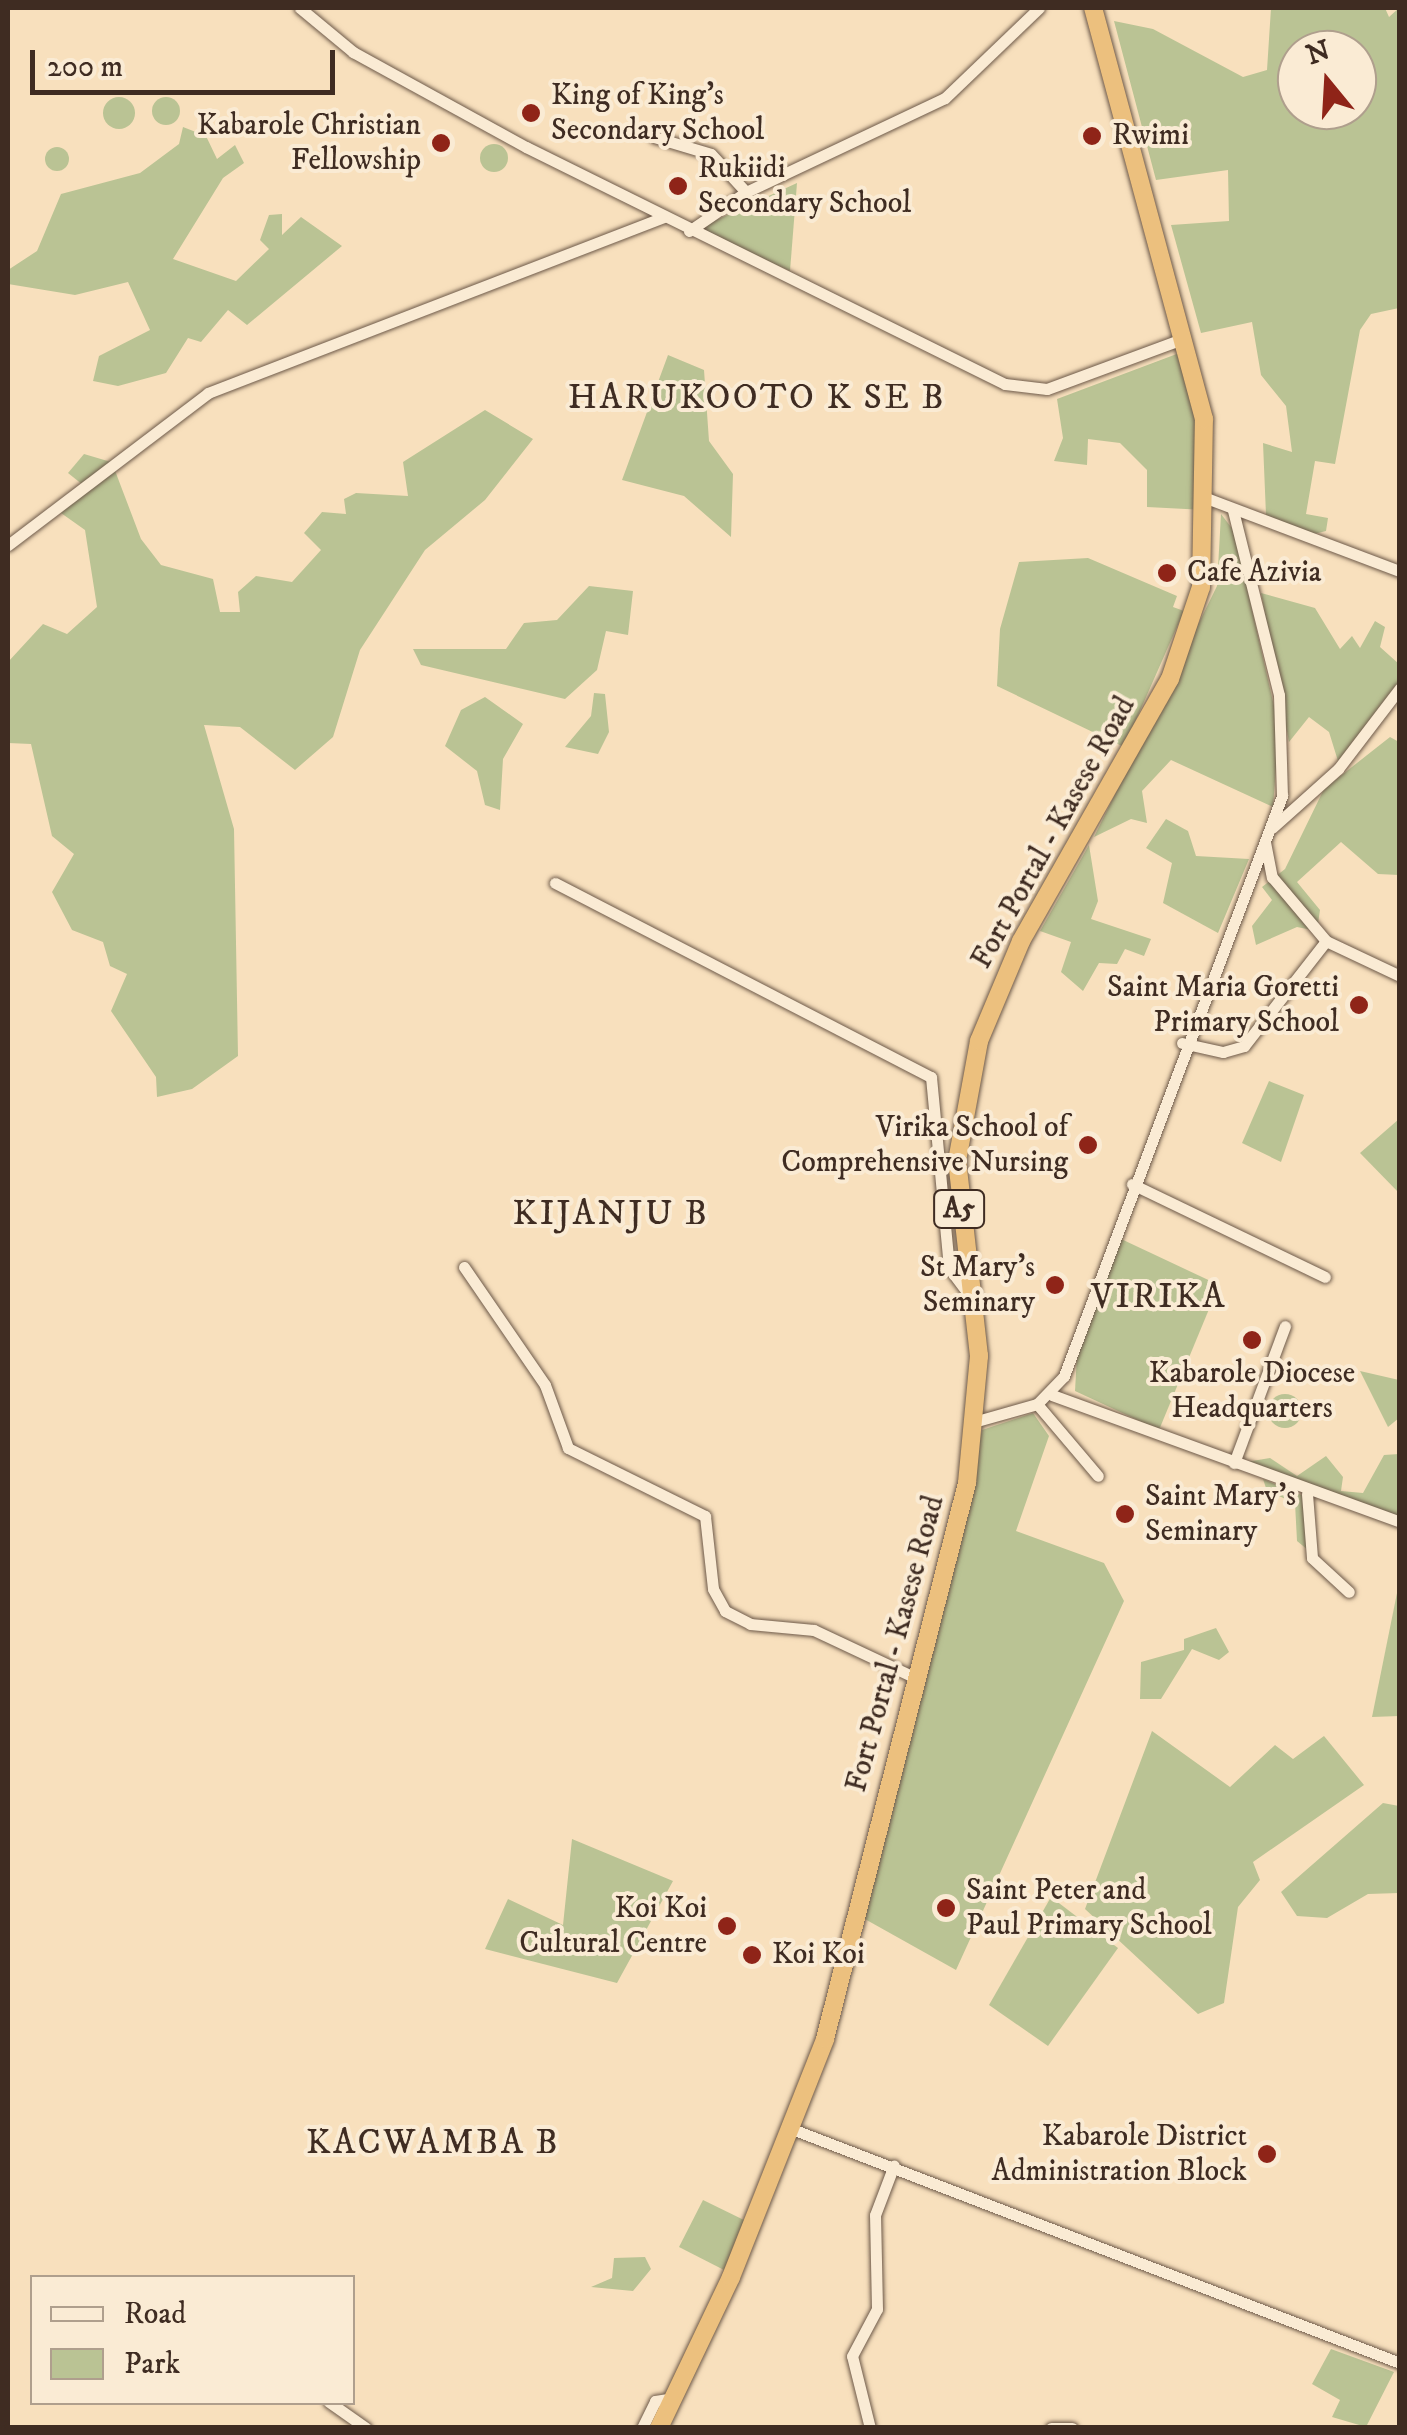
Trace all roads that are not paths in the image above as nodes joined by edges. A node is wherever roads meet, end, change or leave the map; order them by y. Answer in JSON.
{"nodes":[{"id":1,"x":300,"y":8,"type":"edge"},
{"id":2,"x":1038,"y":8,"type":"edge"},
{"id":3,"x":1093,"y":8,"type":"edge"},
{"id":4,"x":654,"y":137,"type":"dead end"},
{"id":5,"x":746,"y":192,"type":"junction"},
{"id":6,"x":664,"y":217,"type":"junction"},
{"id":7,"x":690,"y":230,"type":"junction"},
{"id":8,"x":1186,"y":338,"type":"junction"},
{"id":9,"x":1209,"y":498,"type":"junction"},
{"id":10,"x":1233,"y":510,"type":"junction"},
{"id":11,"x":8,"y":545,"type":"edge"},
{"id":12,"x":1400,"y":571,"type":"edge"},
{"id":13,"x":1400,"y":688,"type":"edge"},
{"id":14,"x":1267,"y":836,"type":"junction"},
{"id":15,"x":1272,"y":878,"type":"junction"},
{"id":16,"x":1251,"y":879,"type":"junction"},
{"id":17,"x":556,"y":883,"type":"dead end"},
{"id":18,"x":1326,"y":940,"type":"junction"},
{"id":19,"x":1400,"y":976,"type":"edge"},
{"id":20,"x":1182,"y":1044,"type":"junction"},
{"id":21,"x":1132,"y":1184,"type":"junction"},
{"id":22,"x":464,"y":1267,"type":"dead end"},
{"id":23,"x":1325,"y":1277,"type":"dead end"},
{"id":24,"x":975,"y":1302,"type":"junction"},
{"id":25,"x":1284,"y":1326,"type":"dead end"},
{"id":26,"x":1052,"y":1395,"type":"junction"},
{"id":27,"x":1037,"y":1404,"type":"junction"},
{"id":28,"x":977,"y":1421,"type":"junction"},
{"id":29,"x":1234,"y":1463,"type":"junction"},
{"id":30,"x":1098,"y":1476,"type":"dead end"},
{"id":31,"x":1307,"y":1494,"type":"junction"},
{"id":32,"x":1400,"y":1522,"type":"edge"},
{"id":33,"x":1348,"y":1592,"type":"dead end"},
{"id":34,"x":914,"y":1677,"type":"junction"},
{"id":35,"x":792,"y":2128,"type":"junction"},
{"id":36,"x":894,"y":2165,"type":"junction"},
{"id":37,"x":1400,"y":2363,"type":"edge"},
{"id":38,"x":673,"y":2398,"type":"junction"},
{"id":39,"x":333,"y":2405,"type":"edge"},
{"id":40,"x":366,"y":2428,"type":"edge"},
{"id":41,"x":642,"y":2428,"type":"edge"},
{"id":42,"x":658,"y":2428,"type":"edge"},
{"id":43,"x":870,"y":2428,"type":"edge"},
{"id":44,"x":1051,"y":2428,"type":"edge"},
{"id":45,"x":1072,"y":2428,"type":"edge"}],
"edges":[{"from":1,"to":6,"type":"street"},
{"from":2,"to":5,"type":"street"},
{"from":3,"to":8,"type":"highway","name":"Fort Portal - Kasese Road","number":"A5"},
{"from":4,"to":5,"type":"street"},
{"from":5,"to":7,"type":"street"},
{"from":6,"to":7,"type":"street"},
{"from":6,"to":11,"type":"street"},
{"from":7,"to":8,"type":"street"},
{"from":8,"to":9,"type":"highway","name":"Fort Portal - Kasese Road","number":"A5"},
{"from":9,"to":10,"type":"street"},
{"from":9,"to":24,"type":"highway","name":"Fort Portal - Kasese Road","number":"A5"},
{"from":10,"to":12,"type":"street"},
{"from":10,"to":14,"type":"street"},
{"from":13,"to":14,"type":"street"},
{"from":14,"to":15,"type":"street"},
{"from":14,"to":16,"type":"street"},
{"from":15,"to":16,"type":"street"},
{"from":15,"to":18,"type":"street"},
{"from":16,"to":20,"type":"street"},
{"from":17,"to":24,"type":"street"},
{"from":18,"to":19,"type":"street"},
{"from":18,"to":20,"type":"street"},
{"from":20,"to":21,"type":"street"},
{"from":21,"to":23,"type":"street"},
{"from":21,"to":26,"type":"street"},
{"from":22,"to":34,"type":"street"},
{"from":24,"to":28,"type":"highway","name":"Fort Portal - Kasese Road","number":"A5"},
{"from":25,"to":29,"type":"street"},
{"from":26,"to":27,"type":"street"},
{"from":26,"to":29,"type":"street"},
{"from":27,"to":28,"type":"street"},
{"from":27,"to":30,"type":"street"},
{"from":28,"to":34,"type":"highway","name":"Fort Portal - Kasese Road","number":"A5"},
{"from":29,"to":31,"type":"street"},
{"from":31,"to":32,"type":"street"},
{"from":31,"to":33,"type":"street"},
{"from":34,"to":35,"type":"highway","name":"Fort Portal - Kasese Road","number":"A5"},
{"from":35,"to":36,"type":"street"},
{"from":35,"to":38,"type":"highway","name":"Fort Portal - Kasese Road","number":"A5"},
{"from":36,"to":37,"type":"street"},
{"from":36,"to":43,"type":"street"},
{"from":38,"to":41,"type":"street"},
{"from":38,"to":42,"type":"highway","name":"Fort Portal - Kasese Road","number":"A5"},
{"from":39,"to":40,"type":"street"},
{"from":44,"to":45,"type":"street"}]}
